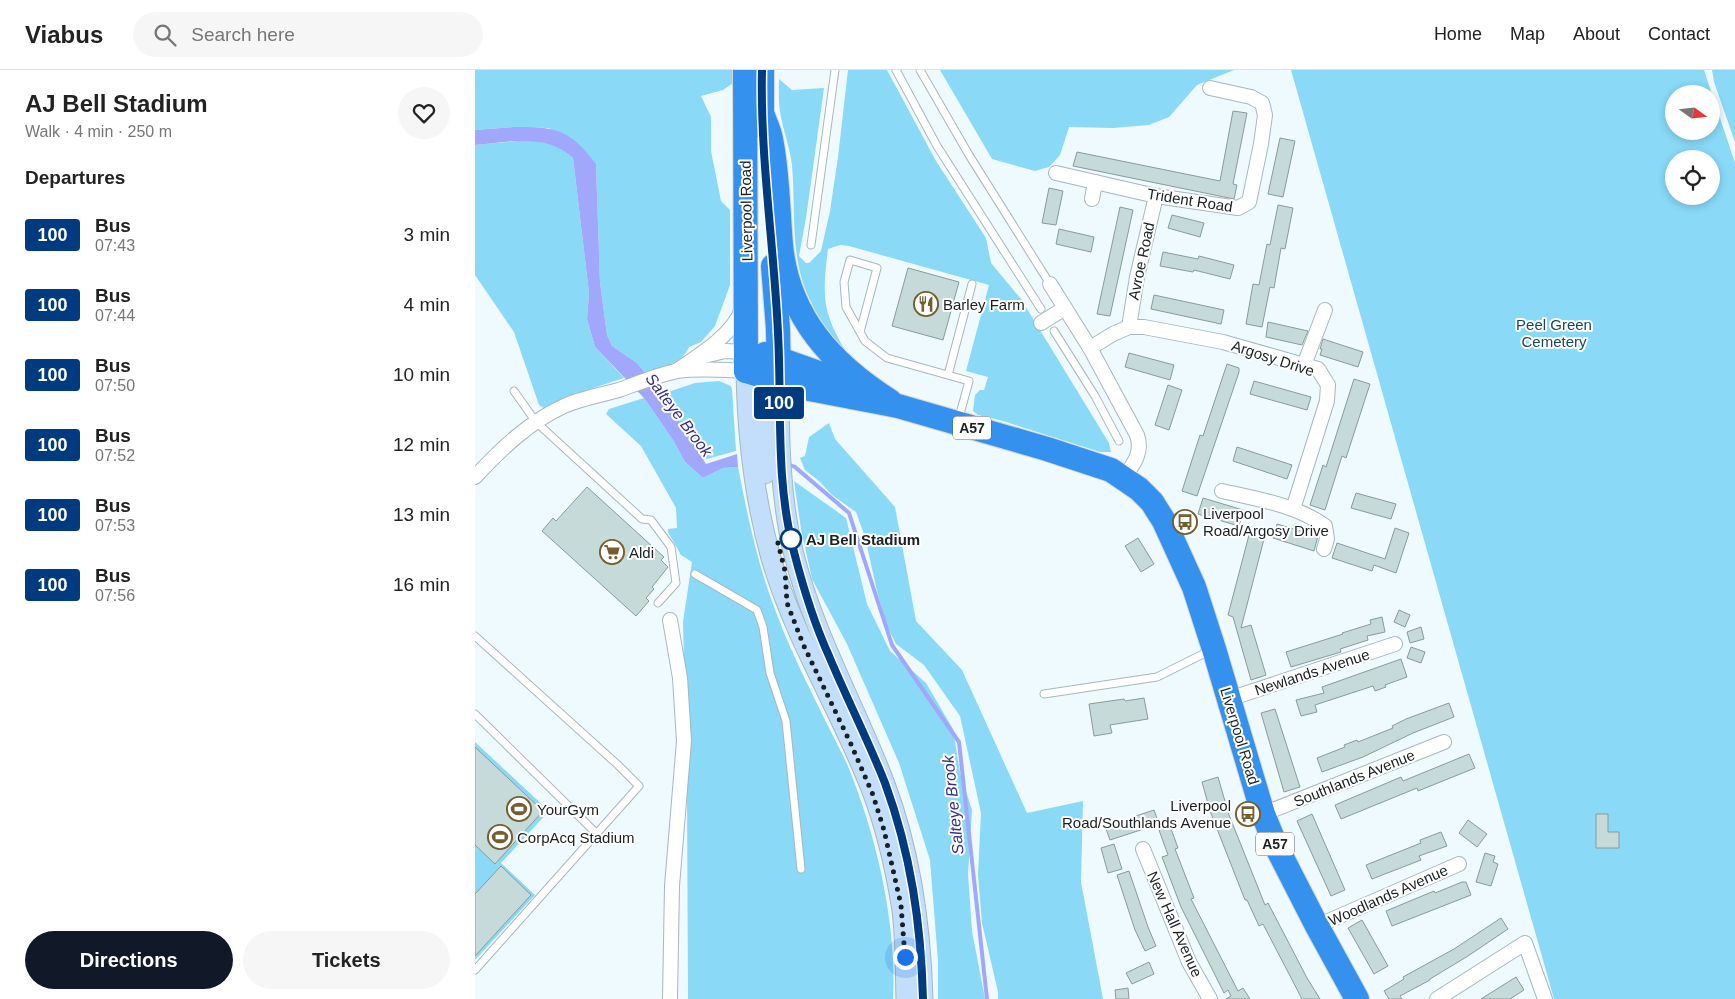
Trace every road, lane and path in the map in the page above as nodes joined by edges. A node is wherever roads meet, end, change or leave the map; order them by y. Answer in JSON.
{"nodes":[{"id":1,"x":745,"y":70,"type":"edge"},
{"id":2,"x":761,"y":70,"type":"edge"},
{"id":3,"x":835,"y":70,"type":"edge"},
{"id":4,"x":895,"y":70,"type":"edge"},
{"id":5,"x":920,"y":70,"type":"edge"},
{"id":6,"x":1210,"y":88,"type":"dead end"},
{"id":7,"x":761,"y":110,"type":"junction"},
{"id":8,"x":1056,"y":173,"type":"dead end"},
{"id":9,"x":1095,"y":182,"type":"junction"},
{"id":10,"x":1156,"y":196,"type":"junction"},
{"id":11,"x":1092,"y":198,"type":"dead end"},
{"id":12,"x":811,"y":245,"type":"dead end"},
{"id":13,"x":972,"y":284,"type":"dead end"},
{"id":14,"x":1051,"y":284,"type":"joint"},
{"id":15,"x":747,"y":293,"type":"junction"},
{"id":16,"x":1065,"y":308,"type":"junction"},
{"id":17,"x":1325,"y":310,"type":"dead end"},
{"id":18,"x":1041,"y":316,"type":"joint"},
{"id":19,"x":1129,"y":327,"type":"junction"},
{"id":20,"x":1054,"y":331,"type":"dead end"},
{"id":21,"x":860,"y":332,"type":"junction"},
{"id":22,"x":1089,"y":348,"type":"junction"},
{"id":23,"x":694,"y":359,"type":"junction"},
{"id":24,"x":762,"y":365,"type":"junction"},
{"id":25,"x":1304,"y":365,"type":"junction"},
{"id":26,"x":677,"y":371,"type":"junction"},
{"id":27,"x":948,"y":375,"type":"junction"},
{"id":28,"x":513,"y":391,"type":"dead end"},
{"id":29,"x":898,"y":406,"type":"junction"},
{"id":30,"x":536,"y":422,"type":"junction"},
{"id":31,"x":957,"y":424,"type":"junction"},
{"id":32,"x":1119,"y":441,"type":"dead end"},
{"id":33,"x":765,"y":448,"type":"junction"},
{"id":34,"x":475,"y":477,"type":"edge"},
{"id":35,"x":767,"y":477,"type":"junction"},
{"id":36,"x":1124,"y":477,"type":"junction"},
{"id":37,"x":1222,"y":490,"type":"dead end"},
{"id":38,"x":1293,"y":509,"type":"junction"},
{"id":39,"x":1324,"y":549,"type":"dead end"},
{"id":40,"x":695,"y":574,"type":"dead end"},
{"id":41,"x":658,"y":603,"type":"dead end"},
{"id":42,"x":669,"y":620,"type":"dead end"},
{"id":43,"x":475,"y":636,"type":"edge"},
{"id":44,"x":1395,"y":644,"type":"dead end"},
{"id":45,"x":1214,"y":649,"type":"junction"},
{"id":46,"x":1043,"y":694,"type":"dead end"},
{"id":47,"x":1229,"y":699,"type":"junction"},
{"id":48,"x":475,"y":714,"type":"edge"},
{"id":49,"x":1444,"y":742,"type":"dead end"},
{"id":50,"x":1263,"y":814,"type":"junction"},
{"id":51,"x":597,"y":834,"type":"junction"},
{"id":52,"x":1143,"y":849,"type":"dead end"},
{"id":53,"x":1459,"y":864,"type":"dead end"},
{"id":54,"x":801,"y":869,"type":"dead end"},
{"id":55,"x":1317,"y":926,"type":"junction"},
{"id":56,"x":475,"y":970,"type":"edge"},
{"id":57,"x":670,"y":999,"type":"edge"},
{"id":58,"x":906,"y":999,"type":"edge"},
{"id":59,"x":923,"y":999,"type":"edge"},
{"id":60,"x":1210,"y":999,"type":"edge"},
{"id":61,"x":1357,"y":999,"type":"edge"},
{"id":62,"x":1437,"y":999,"type":"edge"},
{"id":63,"x":1545,"y":999,"type":"edge"}],
"edges":[{"from":1,"to":15,"type":"highway","name":"Liverpool Road"},
{"from":2,"to":7,"type":"highway","name":"Liverpool Road","number":"A57"},
{"from":3,"to":12,"type":"lane"},
{"from":4,"to":18,"type":"lane"},
{"from":5,"to":14,"type":"lane"},
{"from":6,"to":10,"type":"street","name":"Trident Road"},
{"from":7,"to":24,"type":"highway","name":"Liverpool Road","number":"A57"},
{"from":7,"to":29,"type":"highway","number":"A57"},
{"from":8,"to":9,"type":"street","name":"Trident Road"},
{"from":9,"to":10,"type":"street","name":"Trident Road"},
{"from":9,"to":11,"type":"street"},
{"from":10,"to":19,"type":"street","name":"Avroe Road"},
{"from":13,"to":27,"type":"lane"},
{"from":14,"to":16,"type":"street"},
{"from":15,"to":23,"type":"street"},
{"from":15,"to":24,"type":"highway","name":"Liverpool Road"},
{"from":16,"to":18,"type":"street"},
{"from":16,"to":22,"type":"street"},
{"from":17,"to":25,"type":"street"},
{"from":19,"to":22,"type":"street","name":"Argosy Drive"},
{"from":19,"to":25,"type":"street","name":"Argosy Drive"},
{"from":20,"to":32,"type":"lane"},
{"from":21,"to":21,"type":"lane"},
{"from":21,"to":27,"type":"lane"},
{"from":22,"to":36,"type":"street"},
{"from":23,"to":24,"type":"street"},
{"from":23,"to":26,"type":"street"},
{"from":24,"to":26,"type":"street"},
{"from":24,"to":29,"type":"highway","name":"Liverpool Road","number":"A57"},
{"from":24,"to":33,"type":"street"},
{"from":24,"to":33,"type":"street"},
{"from":25,"to":38,"type":"street","name":"Argosy Drive"},
{"from":26,"to":30,"type":"street"},
{"from":27,"to":31,"type":"lane"},
{"from":28,"to":30,"type":"lane"},
{"from":29,"to":31,"type":"highway","name":"Liverpool Road","number":"A57"},
{"from":30,"to":34,"type":"street"},
{"from":30,"to":41,"type":"lane"},
{"from":31,"to":36,"type":"highway","name":"Liverpool Road","number":"A57"},
{"from":33,"to":35,"type":"street"},
{"from":33,"to":35,"type":"street"},
{"from":35,"to":58,"type":"street"},
{"from":35,"to":59,"type":"street"},
{"from":36,"to":45,"type":"highway","name":"Liverpool Road","number":"A57"},
{"from":37,"to":38,"type":"street"},
{"from":38,"to":39,"type":"street"},
{"from":40,"to":54,"type":"lane"},
{"from":42,"to":57,"type":"street"},
{"from":43,"to":51,"type":"lane"},
{"from":44,"to":47,"type":"street","name":"Newlands Avenue"},
{"from":45,"to":46,"type":"lane"},
{"from":45,"to":47,"type":"highway","name":"Liverpool Road","number":"A57"},
{"from":47,"to":50,"type":"highway","name":"Liverpool Road","number":"A57"},
{"from":48,"to":51,"type":"lane"},
{"from":49,"to":50,"type":"street","name":"Southlands Avenue"},
{"from":50,"to":55,"type":"highway","name":"Liverpool Road","number":"A57"},
{"from":51,"to":56,"type":"lane"},
{"from":52,"to":60,"type":"street","name":"New Hall Avenue"},
{"from":53,"to":55,"type":"street","name":"Woodlands Avenue"},
{"from":55,"to":61,"type":"highway","name":"Liverpool Road","number":"A57"},
{"from":62,"to":63,"type":"street"}]}
